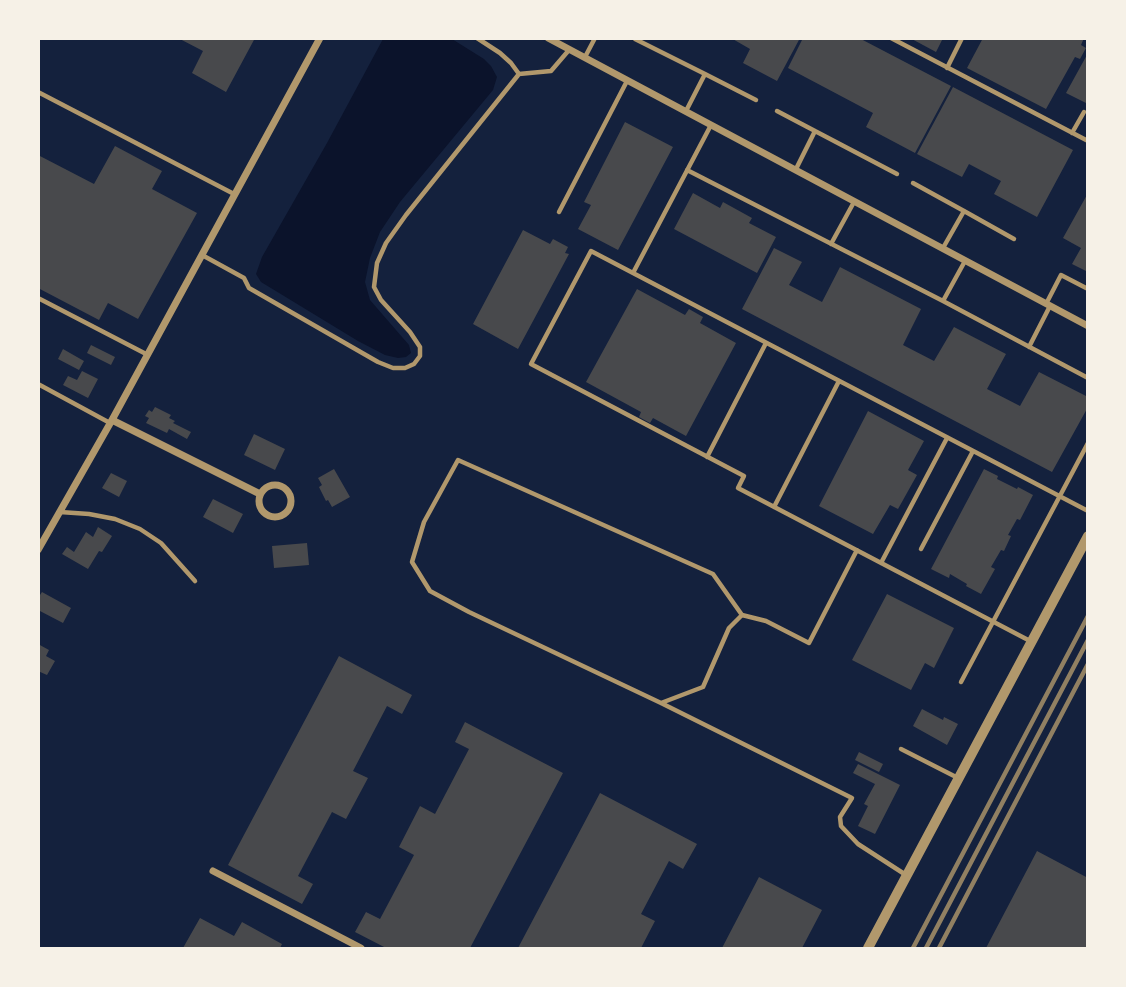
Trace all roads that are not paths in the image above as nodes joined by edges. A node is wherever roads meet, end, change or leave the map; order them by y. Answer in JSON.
{"nodes":[{"id":1,"x":320,"y":38,"type":"edge"},
{"id":2,"x":477,"y":38,"type":"edge"},
{"id":3,"x":548,"y":38,"type":"edge"},
{"id":4,"x":595,"y":38,"type":"edge"},
{"id":5,"x":891,"y":38,"type":"edge"},
{"id":6,"x":962,"y":38,"type":"edge"},
{"id":7,"x":635,"y":39,"type":"edge"},
{"id":8,"x":569,"y":50,"type":"junction"},
{"id":9,"x":584,"y":58,"type":"junction"},
{"id":10,"x":947,"y":68,"type":"junction"},
{"id":11,"x":519,"y":74,"type":"junction"},
{"id":12,"x":705,"y":74,"type":"junction"},
{"id":13,"x":627,"y":81,"type":"junction"},
{"id":14,"x":38,"y":92,"type":"edge"},
{"id":15,"x":756,"y":100,"type":"dead end"},
{"id":16,"x":777,"y":111,"type":"dead end"},
{"id":17,"x":686,"y":112,"type":"junction"},
{"id":18,"x":1084,"y":112,"type":"dead end"},
{"id":19,"x":711,"y":125,"type":"junction"},
{"id":20,"x":816,"y":131,"type":"junction"},
{"id":21,"x":1072,"y":133,"type":"junction"},
{"id":22,"x":1087,"y":141,"type":"edge"},
{"id":23,"x":687,"y":170,"type":"junction"},
{"id":24,"x":795,"y":170,"type":"junction"},
{"id":25,"x":897,"y":174,"type":"dead end"},
{"id":26,"x":913,"y":183,"type":"dead end"},
{"id":27,"x":235,"y":194,"type":"junction"},
{"id":28,"x":854,"y":202,"type":"junction"},
{"id":29,"x":964,"y":211,"type":"junction"},
{"id":30,"x":559,"y":212,"type":"dead end"},
{"id":31,"x":1014,"y":239,"type":"dead end"},
{"id":32,"x":831,"y":244,"type":"junction"},
{"id":33,"x":943,"y":249,"type":"junction"},
{"id":34,"x":202,"y":255,"type":"junction"},
{"id":35,"x":965,"y":261,"type":"junction"},
{"id":36,"x":633,"y":273,"type":"junction"},
{"id":37,"x":1087,"y":289,"type":"edge"},
{"id":38,"x":38,"y":298,"type":"edge"},
{"id":39,"x":943,"y":301,"type":"junction"},
{"id":40,"x":1048,"y":305,"type":"junction"},
{"id":41,"x":1087,"y":326,"type":"edge"},
{"id":42,"x":766,"y":342,"type":"junction"},
{"id":43,"x":1029,"y":347,"type":"junction"},
{"id":44,"x":148,"y":355,"type":"junction"},
{"id":45,"x":1087,"y":378,"type":"edge"},
{"id":46,"x":839,"y":381,"type":"junction"},
{"id":47,"x":38,"y":384,"type":"edge"},
{"id":48,"x":111,"y":422,"type":"junction"},
{"id":49,"x":947,"y":438,"type":"junction"},
{"id":50,"x":1087,"y":443,"type":"edge"},
{"id":51,"x":973,"y":451,"type":"junction"},
{"id":52,"x":707,"y":457,"type":"junction"},
{"id":53,"x":260,"y":494,"type":"junction"},
{"id":54,"x":1059,"y":496,"type":"junction"},
{"id":55,"x":774,"y":507,"type":"junction"},
{"id":56,"x":1087,"y":511,"type":"edge"},
{"id":57,"x":60,"y":512,"type":"junction"},
{"id":58,"x":1087,"y":537,"type":"edge"},
{"id":59,"x":921,"y":549,"type":"dead end"},
{"id":60,"x":38,"y":550,"type":"edge"},
{"id":61,"x":857,"y":550,"type":"junction"},
{"id":62,"x":881,"y":563,"type":"junction"},
{"id":63,"x":195,"y":581,"type":"dead end"},
{"id":64,"x":742,"y":615,"type":"junction"},
{"id":65,"x":992,"y":621,"type":"junction"},
{"id":66,"x":1032,"y":642,"type":"junction"},
{"id":67,"x":961,"y":682,"type":"dead end"},
{"id":68,"x":661,"y":703,"type":"junction"},
{"id":69,"x":901,"y":749,"type":"dead end"},
{"id":70,"x":959,"y":779,"type":"junction"},
{"id":71,"x":213,"y":871,"type":"dead end"},
{"id":72,"x":907,"y":876,"type":"junction"},
{"id":73,"x":361,"y":948,"type":"edge"},
{"id":74,"x":868,"y":948,"type":"edge"}],
"edges":[{"from":1,"to":27,"type":"street"},
{"from":2,"to":11,"type":"lane"},
{"from":3,"to":8,"type":"street"},
{"from":4,"to":9,"type":"lane"},
{"from":5,"to":10,"type":"lane"},
{"from":6,"to":10,"type":"lane"},
{"from":7,"to":12,"type":"lane"},
{"from":8,"to":9,"type":"street"},
{"from":8,"to":11,"type":"lane"},
{"from":9,"to":13,"type":"street"},
{"from":10,"to":21,"type":"lane"},
{"from":11,"to":34,"type":"lane"},
{"from":12,"to":15,"type":"lane"},
{"from":12,"to":17,"type":"lane"},
{"from":13,"to":17,"type":"street"},
{"from":13,"to":30,"type":"lane"},
{"from":14,"to":27,"type":"lane"},
{"from":16,"to":20,"type":"lane"},
{"from":17,"to":19,"type":"street"},
{"from":18,"to":21,"type":"lane"},
{"from":19,"to":23,"type":"lane"},
{"from":19,"to":24,"type":"street"},
{"from":20,"to":24,"type":"lane"},
{"from":20,"to":25,"type":"lane"},
{"from":21,"to":22,"type":"lane"},
{"from":23,"to":32,"type":"lane"},
{"from":23,"to":36,"type":"lane"},
{"from":24,"to":28,"type":"street"},
{"from":26,"to":29,"type":"lane"},
{"from":27,"to":34,"type":"street"},
{"from":28,"to":32,"type":"lane"},
{"from":28,"to":33,"type":"street"},
{"from":29,"to":31,"type":"lane"},
{"from":29,"to":33,"type":"lane"},
{"from":32,"to":39,"type":"lane"},
{"from":33,"to":35,"type":"street"},
{"from":34,"to":44,"type":"street"},
{"from":35,"to":39,"type":"lane"},
{"from":35,"to":40,"type":"street"},
{"from":36,"to":42,"type":"lane"},
{"from":36,"to":52,"type":"lane"},
{"from":37,"to":40,"type":"lane"},
{"from":38,"to":44,"type":"lane"},
{"from":39,"to":43,"type":"lane"},
{"from":40,"to":41,"type":"street"},
{"from":40,"to":43,"type":"lane"},
{"from":42,"to":46,"type":"lane"},
{"from":42,"to":52,"type":"lane"},
{"from":43,"to":45,"type":"lane"},
{"from":44,"to":48,"type":"street"},
{"from":46,"to":49,"type":"lane"},
{"from":46,"to":55,"type":"lane"},
{"from":47,"to":48,"type":"lane"},
{"from":48,"to":53,"type":"street"},
{"from":48,"to":57,"type":"street"},
{"from":49,"to":51,"type":"lane"},
{"from":49,"to":62,"type":"lane"},
{"from":50,"to":54,"type":"lane"},
{"from":51,"to":54,"type":"lane"},
{"from":51,"to":59,"type":"lane"},
{"from":52,"to":55,"type":"lane"},
{"from":53,"to":53,"type":"street"},
{"from":54,"to":56,"type":"lane"},
{"from":54,"to":65,"type":"lane"},
{"from":55,"to":61,"type":"lane"},
{"from":57,"to":60,"type":"street"},
{"from":57,"to":63,"type":"lane"},
{"from":58,"to":66,"type":"street"},
{"from":61,"to":62,"type":"lane"},
{"from":61,"to":64,"type":"lane"},
{"from":62,"to":65,"type":"lane"},
{"from":64,"to":68,"type":"lane"},
{"from":64,"to":68,"type":"lane"},
{"from":65,"to":66,"type":"lane"},
{"from":65,"to":67,"type":"lane"},
{"from":66,"to":70,"type":"street"},
{"from":68,"to":72,"type":"lane"},
{"from":69,"to":70,"type":"lane"},
{"from":70,"to":72,"type":"street"},
{"from":71,"to":73,"type":"street"},
{"from":72,"to":74,"type":"street"}]}
